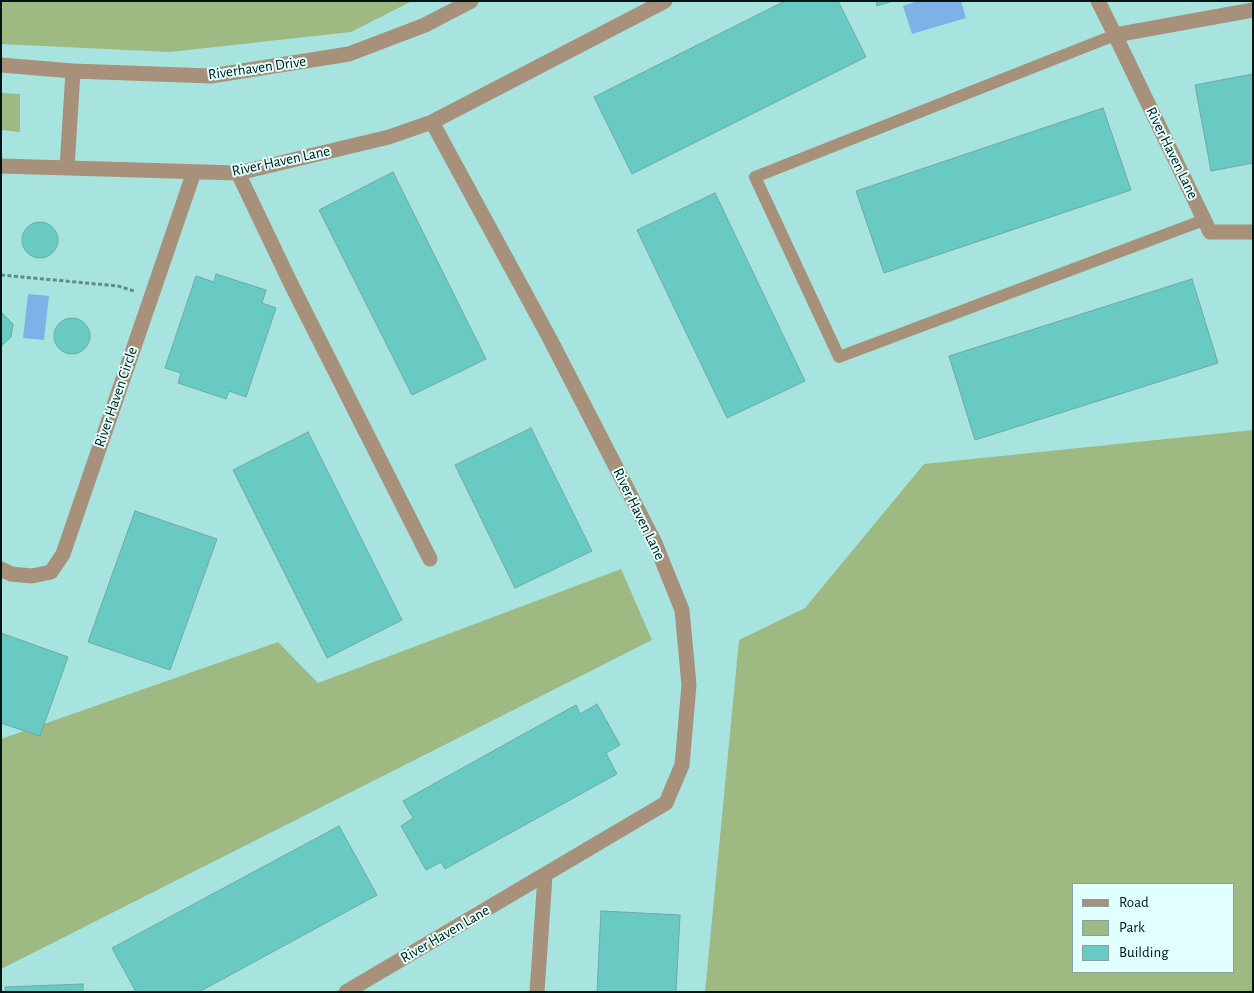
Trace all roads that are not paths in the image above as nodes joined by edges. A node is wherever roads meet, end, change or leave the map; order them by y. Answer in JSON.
{"nodes":[{"id":1,"x":471,"y":1,"type":"edge"},
{"id":2,"x":665,"y":1,"type":"edge"},
{"id":3,"x":1098,"y":1,"type":"edge"},
{"id":4,"x":1253,"y":10,"type":"edge"},
{"id":5,"x":1115,"y":35,"type":"junction"},
{"id":6,"x":1,"y":65,"type":"edge"},
{"id":7,"x":73,"y":71,"type":"junction"},
{"id":8,"x":432,"y":122,"type":"junction"},
{"id":9,"x":1,"y":166,"type":"edge"},
{"id":10,"x":67,"y":168,"type":"junction"},
{"id":11,"x":194,"y":172,"type":"junction"},
{"id":12,"x":238,"y":173,"type":"junction"},
{"id":13,"x":1204,"y":220,"type":"junction"},
{"id":14,"x":1253,"y":232,"type":"edge"},
{"id":15,"x":430,"y":559,"type":"dead end"},
{"id":16,"x":1,"y":569,"type":"edge"},
{"id":17,"x":545,"y":876,"type":"junction"},
{"id":18,"x":346,"y":992,"type":"edge"},
{"id":19,"x":537,"y":992,"type":"edge"}],
"edges":[{"from":1,"to":7,"type":"street","name":"Riverhaven Drive"},
{"from":2,"to":8,"type":"street","name":"River Haven Lane"},
{"from":3,"to":5,"type":"street","name":"River Haven Lane"},
{"from":4,"to":5,"type":"street"},
{"from":5,"to":13,"type":"street","name":"River Haven Lane"},
{"from":5,"to":13,"type":"lane"},
{"from":6,"to":7,"type":"street","name":"Riverhaven Drive"},
{"from":7,"to":10,"type":"street"},
{"from":8,"to":12,"type":"street","name":"River Haven Lane"},
{"from":8,"to":17,"type":"street","name":"River Haven Lane"},
{"from":9,"to":10,"type":"street"},
{"from":10,"to":11,"type":"street","name":"River Haven Lane"},
{"from":11,"to":12,"type":"street","name":"River Haven Lane"},
{"from":11,"to":16,"type":"street","name":"River Haven Circle"},
{"from":12,"to":15,"type":"street"},
{"from":13,"to":14,"type":"street","name":"River Haven Lane"},
{"from":17,"to":18,"type":"street","name":"River Haven Lane"},
{"from":17,"to":19,"type":"street"}]}
